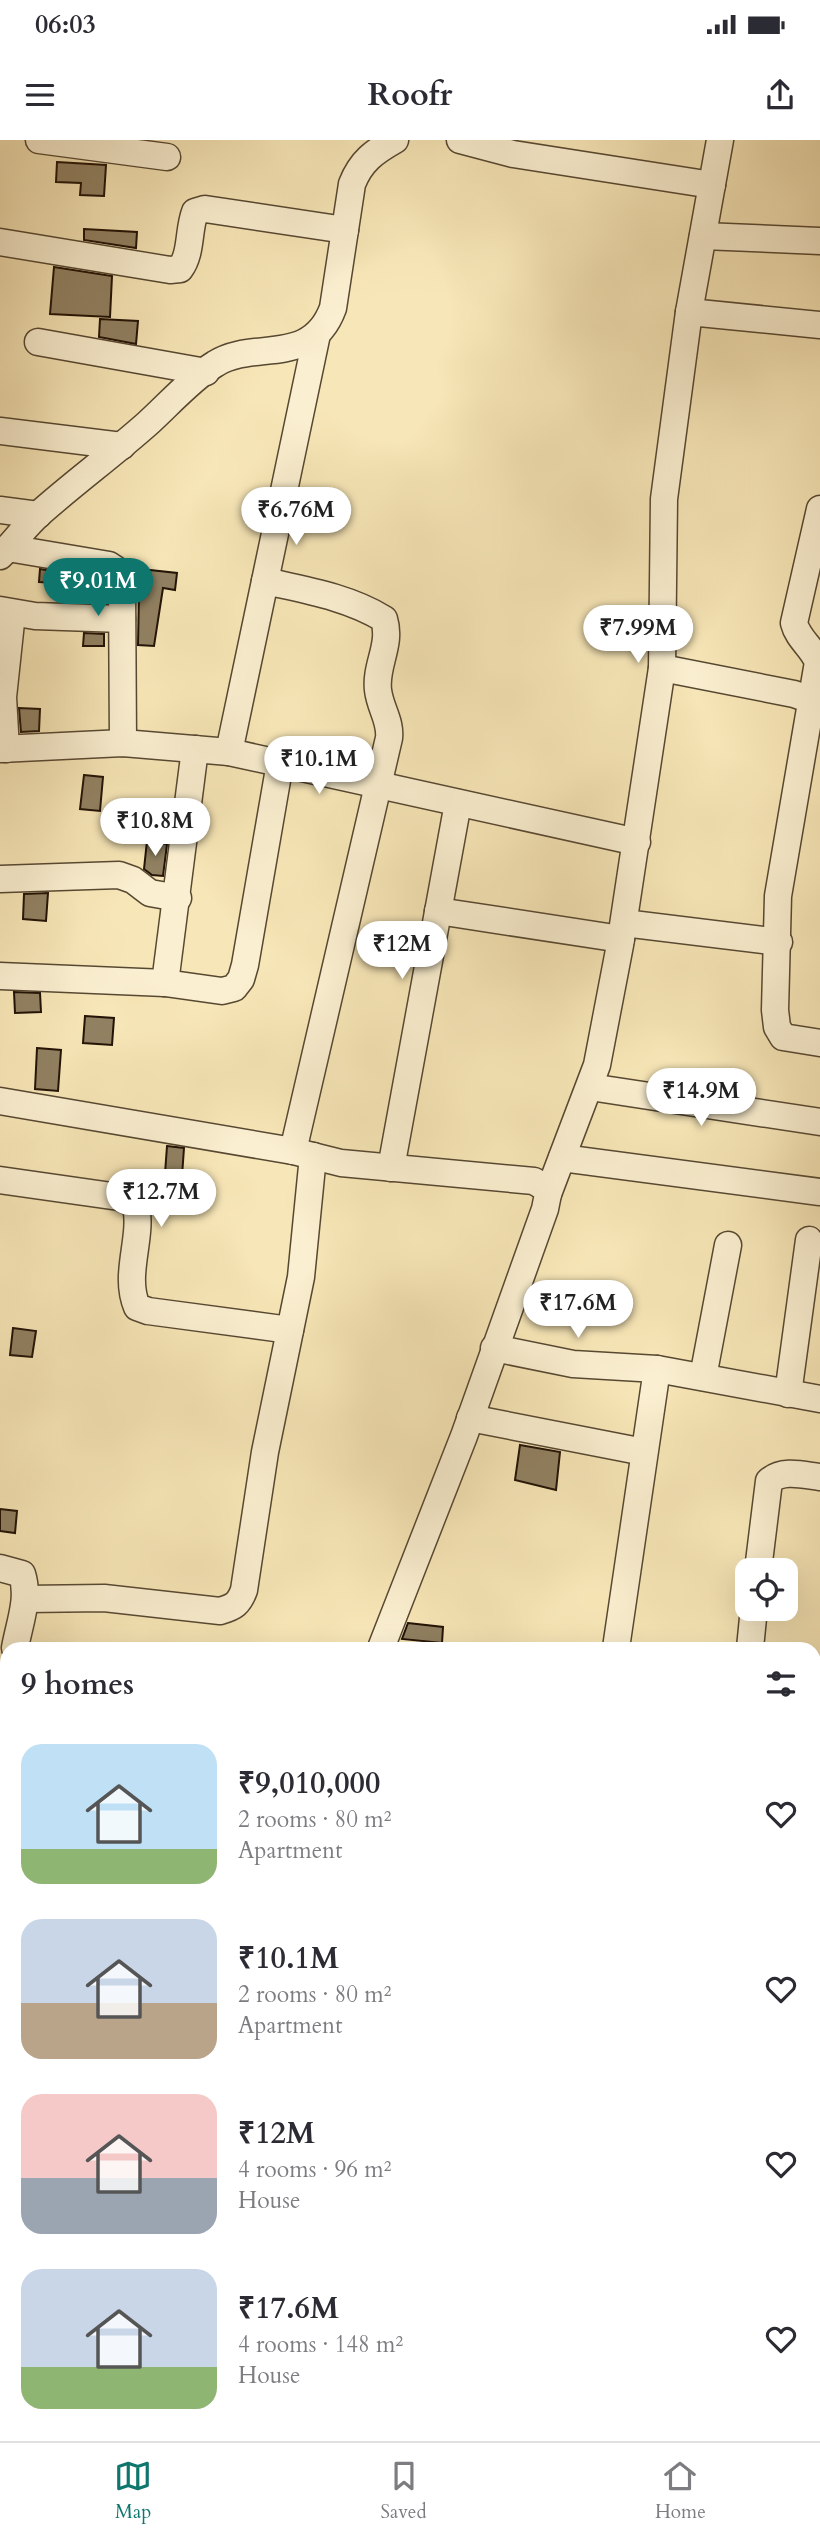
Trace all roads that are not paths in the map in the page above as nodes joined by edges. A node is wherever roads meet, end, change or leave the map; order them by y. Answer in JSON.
{"nodes":[{"id":1,"x":39,"y":140,"type":"edge"},
{"id":2,"x":395,"y":140,"type":"edge"},
{"id":3,"x":460,"y":140,"type":"edge"},
{"id":4,"x":720,"y":140,"type":"edge"},
{"id":5,"x":167,"y":157,"type":"dead end"},
{"id":6,"x":712,"y":185,"type":"junction"},
{"id":7,"x":345,"y":230,"type":"junction"},
{"id":8,"x":703,"y":236,"type":"junction"},
{"id":9,"x":820,"y":241,"type":"edge"},
{"id":10,"x":0,"y":242,"type":"edge"},
{"id":11,"x":689,"y":312,"type":"junction"},
{"id":12,"x":820,"y":325,"type":"edge"},
{"id":13,"x":317,"y":334,"type":"junction"},
{"id":14,"x":38,"y":342,"type":"dead end"},
{"id":15,"x":206,"y":372,"type":"junction"},
{"id":16,"x":0,"y":431,"type":"edge"},
{"id":17,"x":122,"y":446,"type":"junction"},
{"id":18,"x":820,"y":509,"type":"edge"},
{"id":19,"x":0,"y":510,"type":"edge"},
{"id":20,"x":38,"y":515,"type":"junction"},
{"id":21,"x":4,"y":552,"type":"edge"},
{"id":22,"x":265,"y":581,"type":"junction"},
{"id":23,"x":6,"y":611,"type":"edge"},
{"id":24,"x":122,"y":619,"type":"junction"},
{"id":25,"x":662,"y":668,"type":"junction"},
{"id":26,"x":816,"y":701,"type":"edge"},
{"id":27,"x":123,"y":743,"type":"junction"},
{"id":28,"x":3,"y":749,"type":"edge"},
{"id":29,"x":195,"y":749,"type":"junction"},
{"id":30,"x":229,"y":751,"type":"junction"},
{"id":31,"x":280,"y":763,"type":"junction"},
{"id":32,"x":377,"y":786,"type":"junction"},
{"id":33,"x":458,"y":803,"type":"junction"},
{"id":34,"x":637,"y":842,"type":"junction"},
{"id":35,"x":0,"y":879,"type":"edge"},
{"id":36,"x":178,"y":898,"type":"junction"},
{"id":37,"x":438,"y":911,"type":"junction"},
{"id":38,"x":622,"y":931,"type":"junction"},
{"id":39,"x":779,"y":942,"type":"junction"},
{"id":40,"x":0,"y":976,"type":"edge"},
{"id":41,"x":165,"y":983,"type":"junction"},
{"id":42,"x":820,"y":1043,"type":"edge"},
{"id":43,"x":590,"y":1087,"type":"junction"},
{"id":44,"x":0,"y":1101,"type":"edge"},
{"id":45,"x":820,"y":1122,"type":"edge"},
{"id":46,"x":303,"y":1153,"type":"junction"},
{"id":47,"x":562,"y":1158,"type":"junction"},
{"id":48,"x":391,"y":1168,"type":"junction"},
{"id":49,"x":0,"y":1180,"type":"edge"},
{"id":50,"x":820,"y":1192,"type":"edge"},
{"id":51,"x":548,"y":1194,"type":"junction"},
{"id":52,"x":809,"y":1240,"type":"dead end"},
{"id":53,"x":728,"y":1245,"type":"dead end"},
{"id":54,"x":290,"y":1330,"type":"junction"},
{"id":55,"x":494,"y":1348,"type":"junction"},
{"id":56,"x":657,"y":1369,"type":"junction"},
{"id":57,"x":703,"y":1377,"type":"junction"},
{"id":58,"x":789,"y":1394,"type":"junction"},
{"id":59,"x":820,"y":1399,"type":"edge"},
{"id":60,"x":470,"y":1418,"type":"junction"},
{"id":61,"x":644,"y":1452,"type":"junction"},
{"id":62,"x":820,"y":1477,"type":"edge"},
{"id":63,"x":759,"y":1558,"type":"edge"},
{"id":64,"x":0,"y":1568,"type":"edge"},
{"id":65,"x":26,"y":1599,"type":"junction"},
{"id":66,"x":753,"y":1621,"type":"edge"},
{"id":67,"x":16,"y":1642,"type":"edge"},
{"id":68,"x":383,"y":1642,"type":"edge"},
{"id":69,"x":617,"y":1642,"type":"edge"},
{"id":70,"x":751,"y":1642,"type":"edge"}],
"edges":[{"from":1,"to":5,"type":"street"},
{"from":2,"to":7,"type":"street"},
{"from":3,"to":6,"type":"street"},
{"from":4,"to":6,"type":"street"},
{"from":6,"to":8,"type":"street"},
{"from":7,"to":10,"type":"street"},
{"from":7,"to":13,"type":"street"},
{"from":8,"to":9,"type":"street"},
{"from":8,"to":11,"type":"street"},
{"from":11,"to":12,"type":"street"},
{"from":11,"to":25,"type":"street"},
{"from":13,"to":15,"type":"street"},
{"from":13,"to":22,"type":"street"},
{"from":14,"to":15,"type":"street"},
{"from":15,"to":17,"type":"street"},
{"from":16,"to":17,"type":"street"},
{"from":17,"to":20,"type":"street"},
{"from":18,"to":26,"type":"street"},
{"from":19,"to":20,"type":"street"},
{"from":20,"to":21,"type":"street"},
{"from":21,"to":24,"type":"street"},
{"from":22,"to":30,"type":"street"},
{"from":22,"to":32,"type":"street"},
{"from":23,"to":24,"type":"street"},
{"from":23,"to":28,"type":"street"},
{"from":24,"to":27,"type":"street"},
{"from":25,"to":26,"type":"street"},
{"from":25,"to":34,"type":"street"},
{"from":26,"to":39,"type":"street"},
{"from":27,"to":28,"type":"street"},
{"from":27,"to":29,"type":"street"},
{"from":29,"to":30,"type":"street"},
{"from":29,"to":36,"type":"street"},
{"from":30,"to":31,"type":"street"},
{"from":31,"to":32,"type":"street"},
{"from":31,"to":41,"type":"street"},
{"from":32,"to":33,"type":"street"},
{"from":32,"to":46,"type":"street"},
{"from":33,"to":34,"type":"street"},
{"from":33,"to":37,"type":"street"},
{"from":34,"to":38,"type":"street"},
{"from":35,"to":36,"type":"street"},
{"from":36,"to":41,"type":"street"},
{"from":37,"to":38,"type":"street"},
{"from":37,"to":48,"type":"street"},
{"from":38,"to":39,"type":"street"},
{"from":38,"to":43,"type":"street"},
{"from":39,"to":42,"type":"street"},
{"from":40,"to":41,"type":"street"},
{"from":43,"to":45,"type":"street"},
{"from":43,"to":47,"type":"street"},
{"from":44,"to":46,"type":"street"},
{"from":46,"to":48,"type":"street"},
{"from":46,"to":54,"type":"street"},
{"from":47,"to":50,"type":"street"},
{"from":47,"to":51,"type":"street"},
{"from":48,"to":51,"type":"street"},
{"from":49,"to":54,"type":"street"},
{"from":51,"to":55,"type":"street"},
{"from":52,"to":58,"type":"street"},
{"from":53,"to":57,"type":"street"},
{"from":54,"to":65,"type":"street"},
{"from":55,"to":56,"type":"street"},
{"from":55,"to":60,"type":"street"},
{"from":56,"to":57,"type":"street"},
{"from":56,"to":61,"type":"street"},
{"from":57,"to":58,"type":"street"},
{"from":58,"to":59,"type":"street"},
{"from":60,"to":61,"type":"street"},
{"from":60,"to":68,"type":"street"},
{"from":61,"to":69,"type":"street"},
{"from":62,"to":63,"type":"street"},
{"from":64,"to":65,"type":"street"},
{"from":65,"to":67,"type":"street"},
{"from":66,"to":70,"type":"street"}]}
